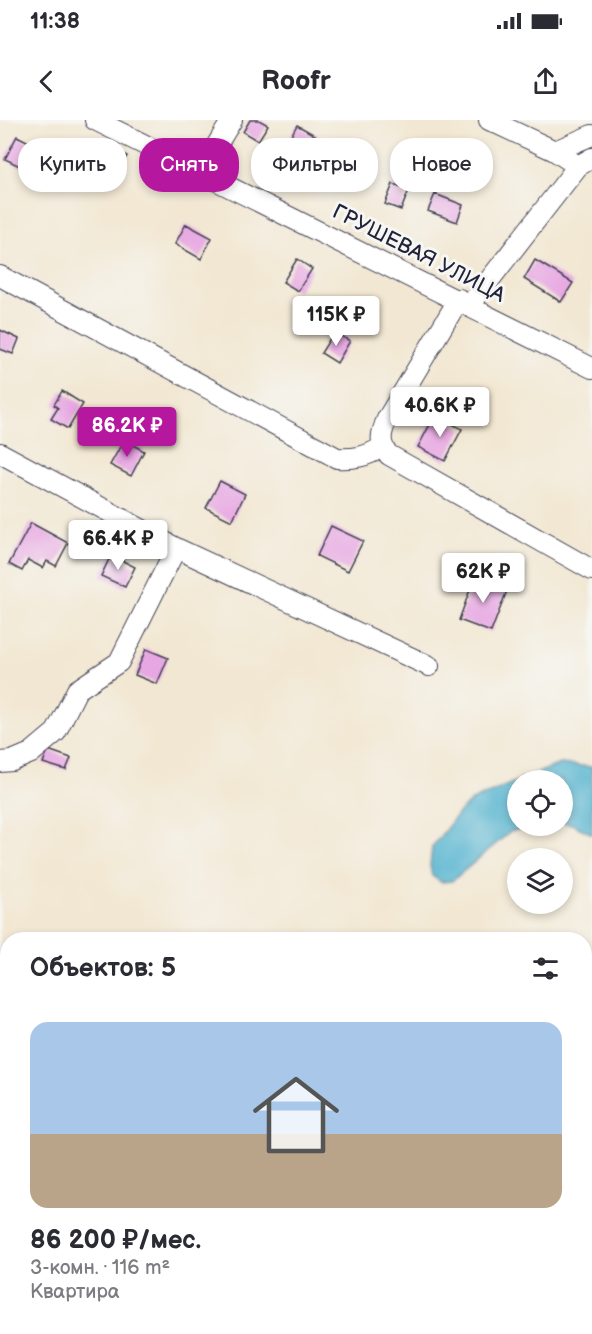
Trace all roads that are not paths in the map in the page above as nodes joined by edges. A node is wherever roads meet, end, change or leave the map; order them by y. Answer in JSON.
{"nodes":[{"id":1,"x":94,"y":120,"type":"edge"},
{"id":2,"x":232,"y":120,"type":"edge"},
{"id":3,"x":489,"y":120,"type":"edge"},
{"id":4,"x":592,"y":135,"type":"edge"},
{"id":5,"x":221,"y":138,"type":"edge"},
{"id":6,"x":139,"y":141,"type":"edge"},
{"id":7,"x":555,"y":151,"type":"junction"},
{"id":8,"x":585,"y":162,"type":"edge"},
{"id":9,"x":239,"y":190,"type":"edge"},
{"id":10,"x":0,"y":276,"type":"edge"},
{"id":11,"x":465,"y":302,"type":"junction"},
{"id":12,"x":592,"y":368,"type":"edge"},
{"id":13,"x":382,"y":447,"type":"junction"},
{"id":14,"x":0,"y":453,"type":"edge"},
{"id":15,"x":176,"y":548,"type":"junction"},
{"id":16,"x":592,"y":570,"type":"edge"},
{"id":17,"x":429,"y":666,"type":"dead end"},
{"id":18,"x":0,"y":762,"type":"edge"}],
"edges":[{"from":1,"to":6,"type":"lane","name":"ГРУШЕВАЯ УЛИЦА"},
{"from":2,"to":5,"type":"lane"},
{"from":3,"to":7,"type":"lane"},
{"from":4,"to":7,"type":"lane"},
{"from":7,"to":8,"type":"lane"},
{"from":8,"to":11,"type":"lane"},
{"from":9,"to":11,"type":"lane","name":"ГРУШЕВАЯ УЛИЦА"},
{"from":10,"to":13,"type":"lane"},
{"from":11,"to":12,"type":"lane","name":"ГРУШЕВАЯ УЛИЦА"},
{"from":11,"to":13,"type":"lane"},
{"from":13,"to":16,"type":"lane"},
{"from":14,"to":15,"type":"lane"},
{"from":15,"to":17,"type":"lane"},
{"from":15,"to":18,"type":"lane"}]}
